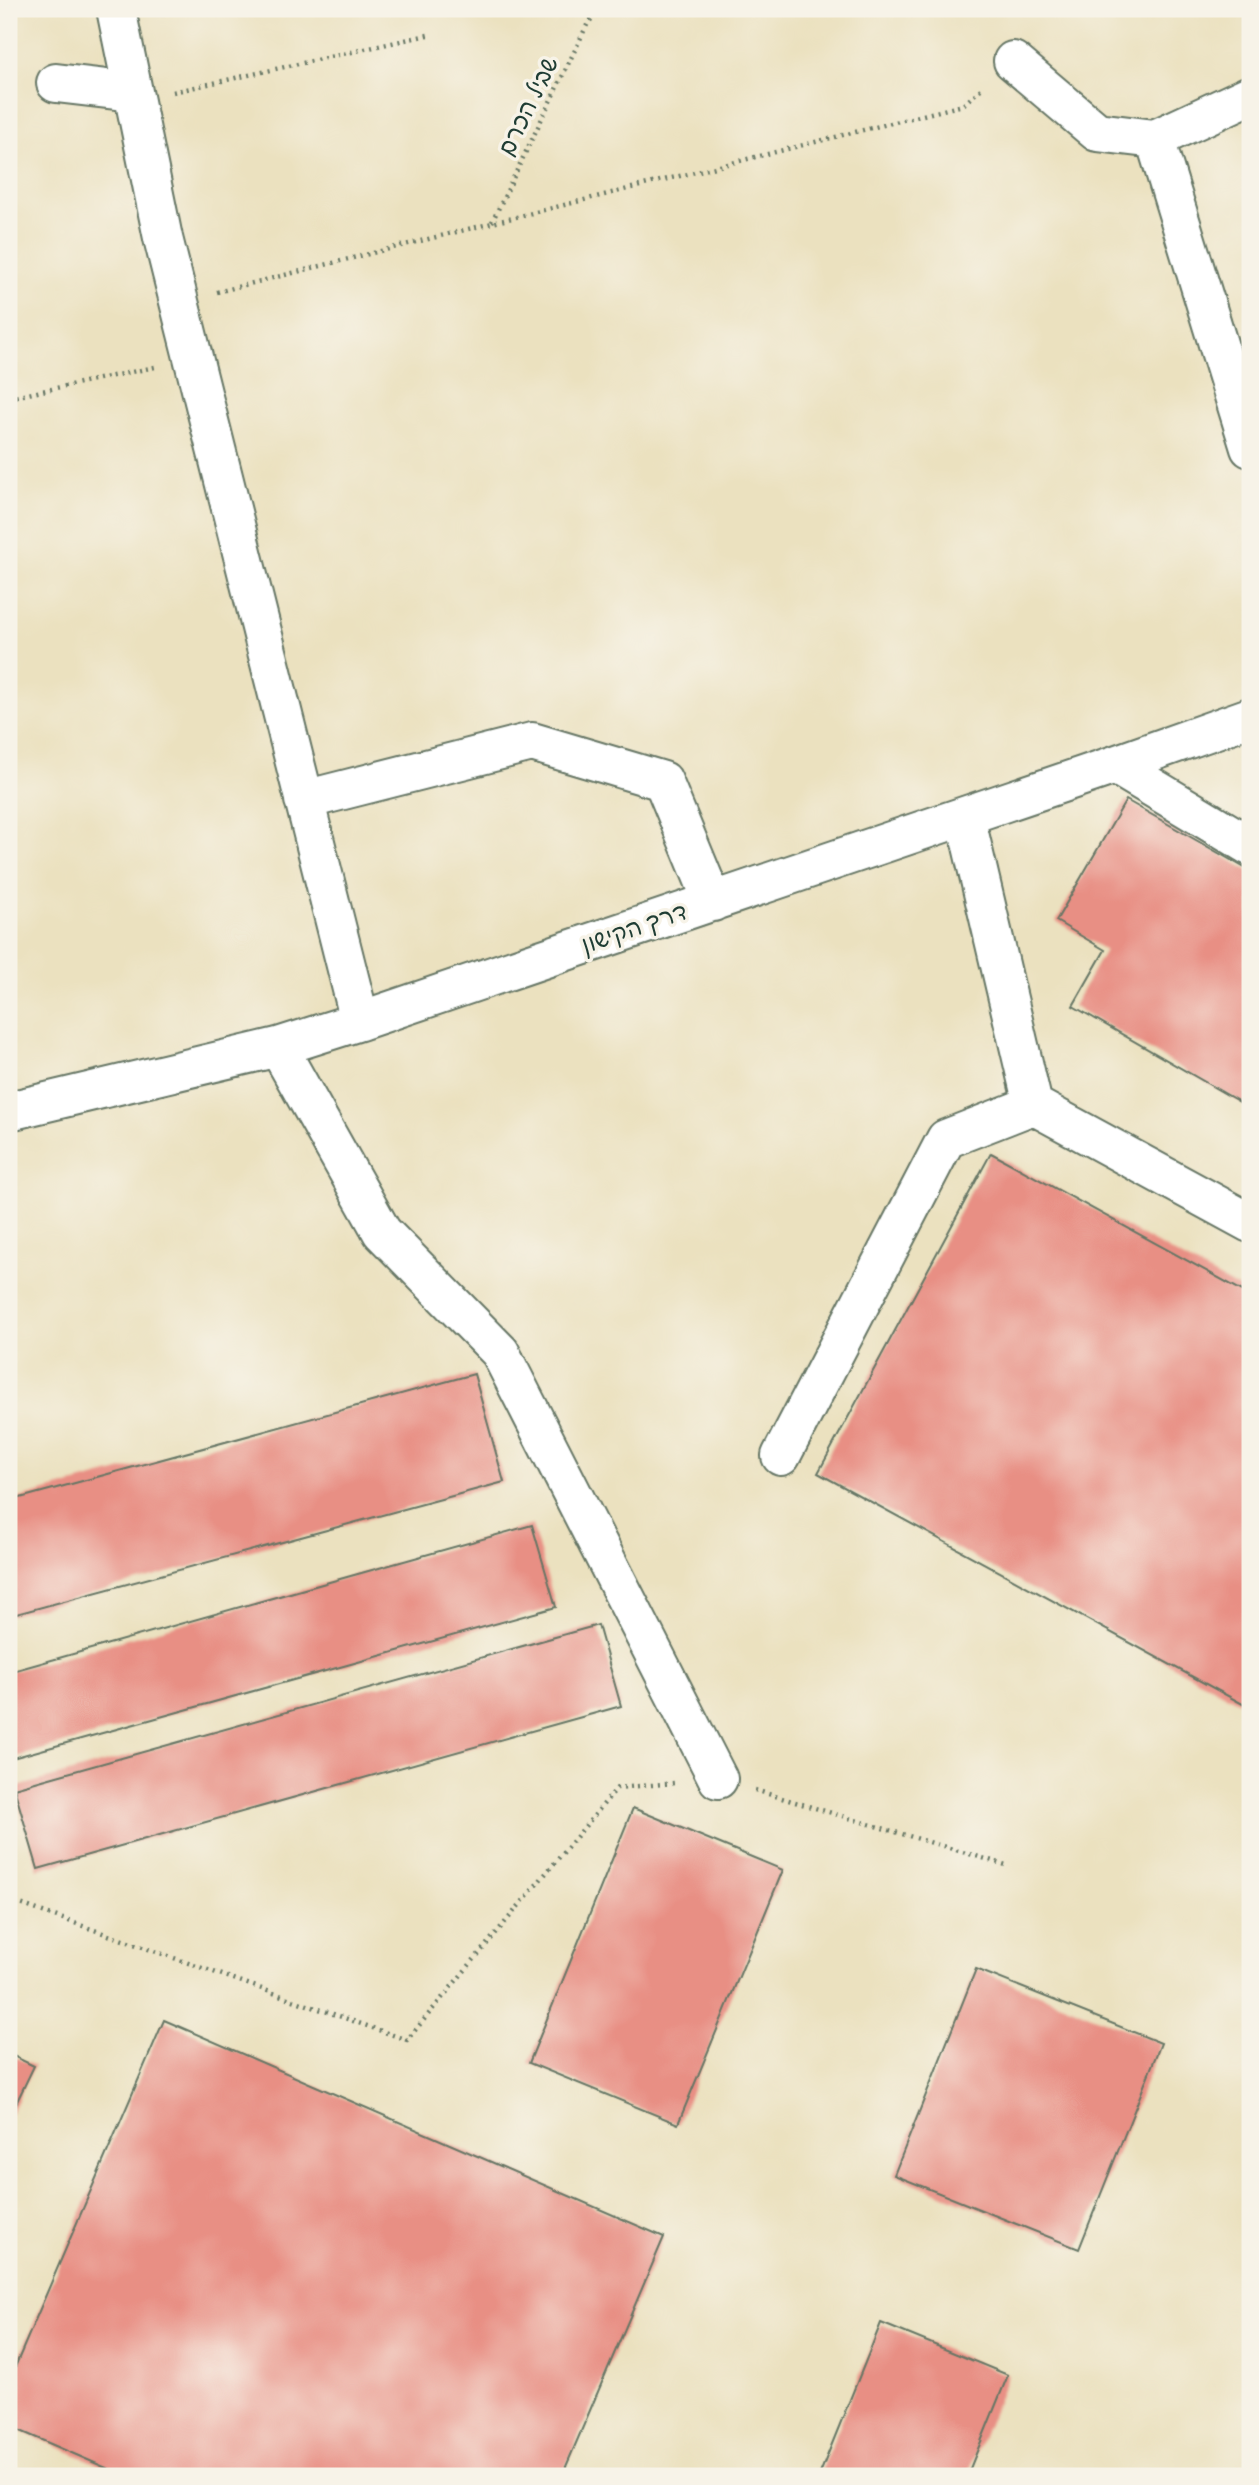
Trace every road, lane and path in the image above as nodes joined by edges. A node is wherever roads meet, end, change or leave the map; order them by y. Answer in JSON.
{"nodes":[{"id":1,"x":116,"y":9,"type":"edge"},
{"id":2,"x":601,"y":9,"type":"edge"},
{"id":3,"x":432,"y":34,"type":"dead end"},
{"id":4,"x":1013,"y":61,"type":"joint"},
{"id":5,"x":56,"y":83,"type":"dead end"},
{"id":6,"x":1250,"y":95,"type":"edge"},
{"id":7,"x":134,"y":96,"type":"junction"},
{"id":8,"x":1155,"y":139,"type":"junction"},
{"id":9,"x":492,"y":222,"type":"junction"},
{"id":10,"x":179,"y":301,"type":"junction"},
{"id":11,"x":194,"y":358,"type":"junction"},
{"id":12,"x":9,"y":398,"type":"edge"},
{"id":13,"x":1250,"y":448,"type":"edge"},
{"id":14,"x":1250,"y":717,"type":"edge"},
{"id":15,"x":1115,"y":765,"type":"junction"},
{"id":16,"x":304,"y":800,"type":"junction"},
{"id":17,"x":965,"y":816,"type":"junction"},
{"id":18,"x":1250,"y":846,"type":"edge"},
{"id":19,"x":713,"y":901,"type":"junction"},
{"id":20,"x":360,"y":1021,"type":"junction"},
{"id":21,"x":278,"y":1047,"type":"junction"},
{"id":22,"x":1033,"y":1105,"type":"junction"},
{"id":23,"x":9,"y":1111,"type":"edge"},
{"id":24,"x":1250,"y":1223,"type":"edge"},
{"id":25,"x":781,"y":1456,"type":"dead end"},
{"id":26,"x":718,"y":1779,"type":"junction"},
{"id":27,"x":1006,"y":1865,"type":"dead end"},
{"id":28,"x":9,"y":1900,"type":"edge"}],
"edges":[{"from":1,"to":7,"type":"street"},
{"from":2,"to":9,"type":"path","name":"שביל הכרם"},
{"from":3,"to":7,"type":"path"},
{"from":4,"to":8,"type":"street"},
{"from":4,"to":9,"type":"path"},
{"from":5,"to":7,"type":"street"},
{"from":6,"to":8,"type":"street"},
{"from":7,"to":10,"type":"street"},
{"from":8,"to":13,"type":"street"},
{"from":9,"to":10,"type":"path"},
{"from":10,"to":11,"type":"street"},
{"from":11,"to":12,"type":"path"},
{"from":11,"to":16,"type":"street"},
{"from":14,"to":15,"type":"street","name":"דרך הקישון"},
{"from":15,"to":17,"type":"street","name":"דרך הקישון"},
{"from":15,"to":18,"type":"street"},
{"from":16,"to":19,"type":"street"},
{"from":16,"to":20,"type":"street"},
{"from":17,"to":19,"type":"street","name":"דרך הקישון"},
{"from":17,"to":22,"type":"street"},
{"from":19,"to":20,"type":"street","name":"דרך הקישון"},
{"from":20,"to":21,"type":"street","name":"דרך הקישון"},
{"from":21,"to":23,"type":"street","name":"דרך הקישון"},
{"from":21,"to":26,"type":"street"},
{"from":22,"to":24,"type":"street"},
{"from":22,"to":25,"type":"street"},
{"from":26,"to":27,"type":"path"},
{"from":26,"to":28,"type":"path"}]}
